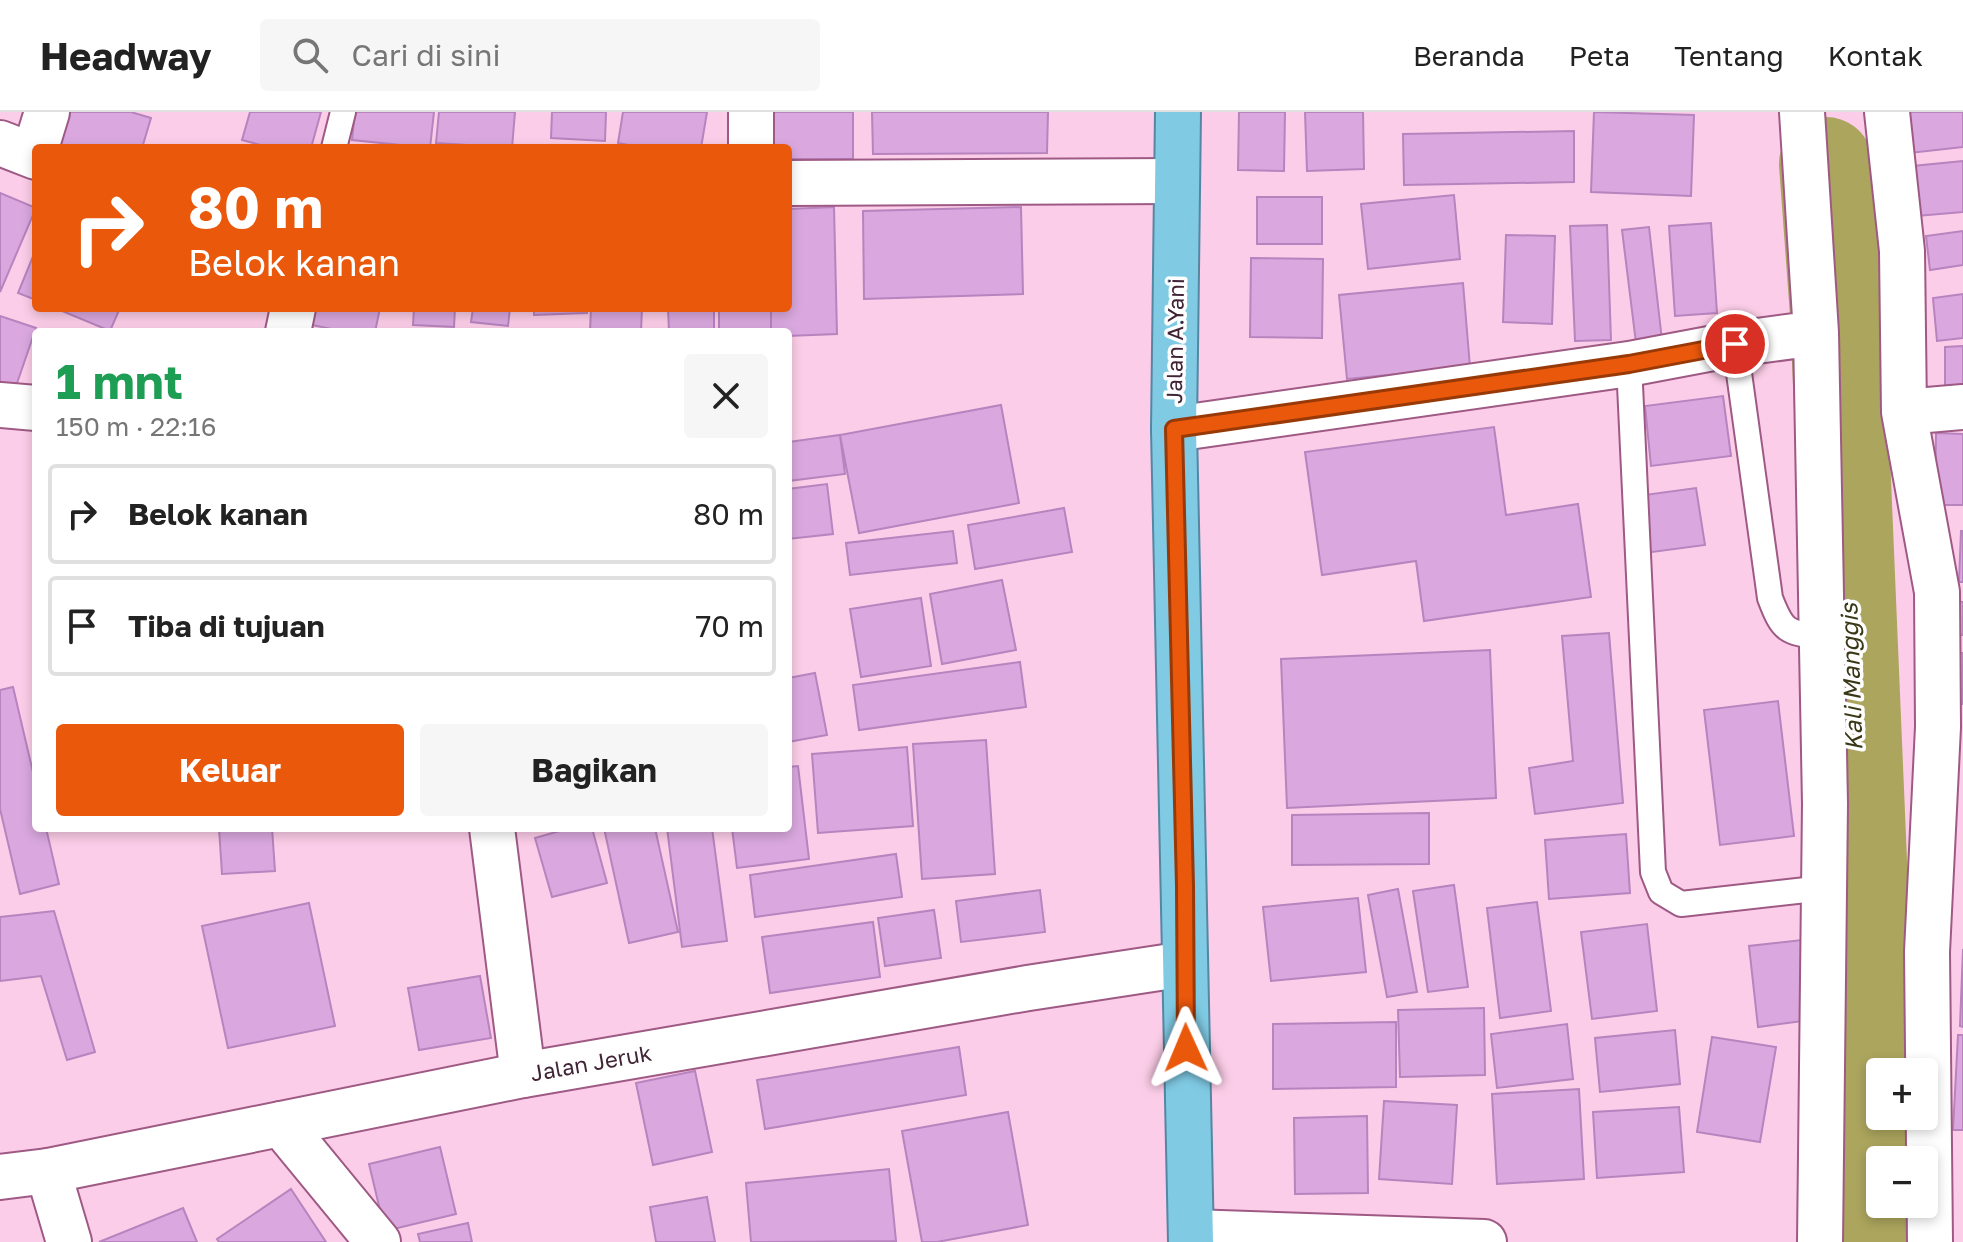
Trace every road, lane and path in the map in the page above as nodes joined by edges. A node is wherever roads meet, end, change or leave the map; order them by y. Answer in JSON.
{"nodes":[{"id":1,"x":47,"y":112,"type":"edge"},
{"id":2,"x":343,"y":112,"type":"edge"},
{"id":3,"x":751,"y":112,"type":"edge"},
{"id":4,"x":1178,"y":112,"type":"edge"},
{"id":5,"x":1802,"y":112,"type":"edge"},
{"id":6,"x":1887,"y":112,"type":"edge"},
{"id":7,"x":335,"y":144,"type":"edge"},
{"id":8,"x":751,"y":144,"type":"edge"},
{"id":9,"x":28,"y":151,"type":"edge"},
{"id":10,"x":1177,"y":181,"type":"junction"},
{"id":11,"x":792,"y":183,"type":"edge"},
{"id":12,"x":1816,"y":333,"type":"junction"},
{"id":13,"x":1735,"y":344,"type":"junction"},
{"id":14,"x":1629,"y":364,"type":"junction"},
{"id":15,"x":0,"y":405,"type":"edge"},
{"id":16,"x":1963,"y":407,"type":"edge"},
{"id":17,"x":32,"y":408,"type":"edge"},
{"id":18,"x":1904,"y":412,"type":"junction"},
{"id":19,"x":1174,"y":429,"type":"junction"},
{"id":20,"x":1822,"y":637,"type":"junction"},
{"id":21,"x":1951,"y":727,"type":"edge"},
{"id":22,"x":493,"y":832,"type":"edge"},
{"id":23,"x":1824,"y":888,"type":"junction"},
{"id":24,"x":1185,"y":964,"type":"junction"},
{"id":25,"x":523,"y":1075,"type":"junction"},
{"id":26,"x":281,"y":1124,"type":"junction"},
{"id":27,"x":48,"y":1171,"type":"junction"},
{"id":28,"x":0,"y":1177,"type":"edge"},
{"id":29,"x":1191,"y":1237,"type":"edge"},
{"id":30,"x":69,"y":1242,"type":"edge"},
{"id":31,"x":378,"y":1242,"type":"edge"},
{"id":32,"x":1484,"y":1242,"type":"edge"},
{"id":33,"x":1820,"y":1242,"type":"edge"},
{"id":34,"x":1930,"y":1242,"type":"edge"}],
"edges":[{"from":1,"to":9,"type":"street"},
{"from":2,"to":7,"type":"lane"},
{"from":3,"to":8,"type":"street"},
{"from":4,"to":10,"type":"highway","name":"Jalan A.Yani"},
{"from":5,"to":12,"type":"street"},
{"from":6,"to":18,"type":"street"},
{"from":10,"to":11,"type":"street"},
{"from":10,"to":19,"type":"highway","name":"Jalan A.Yani"},
{"from":12,"to":13,"type":"street"},
{"from":12,"to":20,"type":"street"},
{"from":13,"to":14,"type":"street"},
{"from":13,"to":20,"type":"lane"},
{"from":14,"to":19,"type":"street"},
{"from":14,"to":23,"type":"lane"},
{"from":15,"to":17,"type":"street"},
{"from":16,"to":18,"type":"street"},
{"from":18,"to":21,"type":"street"},
{"from":19,"to":24,"type":"highway","name":"Jalan A.Yani"},
{"from":20,"to":23,"type":"street"},
{"from":21,"to":34,"type":"street"},
{"from":22,"to":25,"type":"street"},
{"from":23,"to":33,"type":"street"},
{"from":24,"to":25,"type":"street","name":"Jalan Jeruk"},
{"from":24,"to":29,"type":"highway","name":"Jalan A.Yani"},
{"from":25,"to":26,"type":"street","name":"Jalan Jeruk"},
{"from":26,"to":27,"type":"street","name":"Jalan Jeruk"},
{"from":26,"to":31,"type":"street"},
{"from":27,"to":28,"type":"street","name":"Jalan Jeruk"},
{"from":27,"to":30,"type":"street"},
{"from":29,"to":32,"type":"street"}]}
